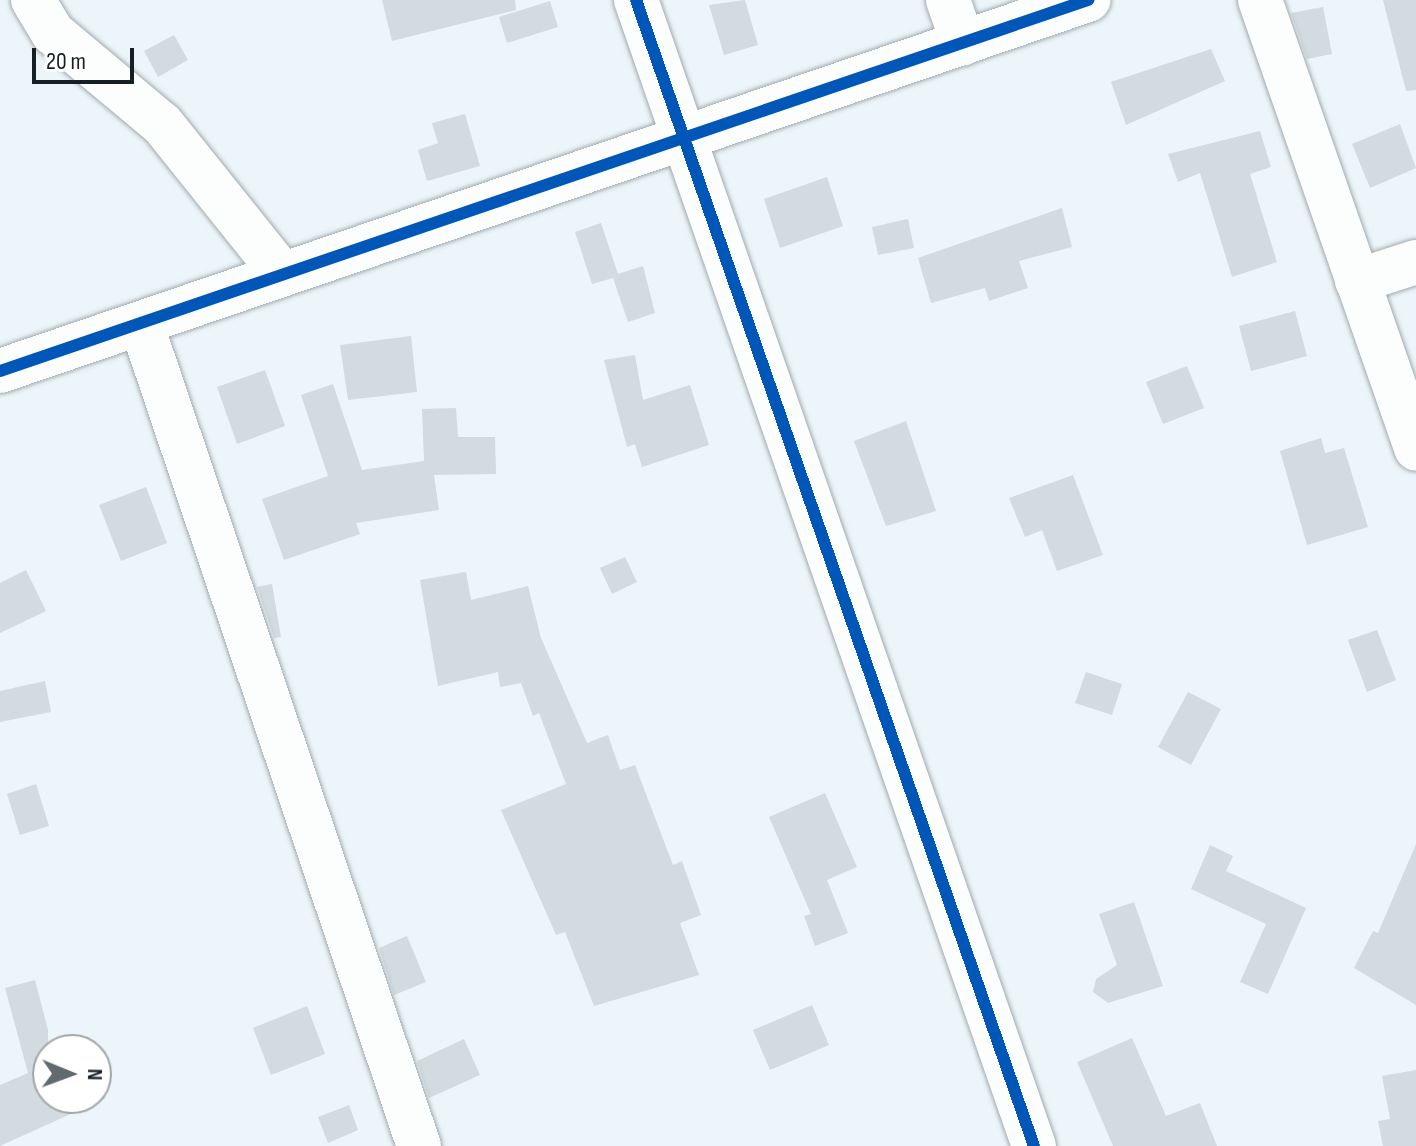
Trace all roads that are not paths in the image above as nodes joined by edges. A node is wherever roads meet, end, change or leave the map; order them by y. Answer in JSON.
{"nodes":[{"id":1,"x":33,"y":0,"type":"edge"},
{"id":2,"x":636,"y":0,"type":"edge"},
{"id":3,"x":948,"y":0,"type":"edge"},
{"id":4,"x":1088,"y":0,"type":"edge"},
{"id":5,"x":1260,"y":0,"type":"edge"},
{"id":6,"x":963,"y":43,"type":"junction"},
{"id":7,"x":682,"y":138,"type":"junction"},
{"id":8,"x":1416,"y":262,"type":"edge"},
{"id":9,"x":282,"y":274,"type":"junction"},
{"id":10,"x":1357,"y":281,"type":"junction"},
{"id":11,"x":141,"y":323,"type":"junction"},
{"id":12,"x":0,"y":371,"type":"edge"},
{"id":13,"x":1416,"y":449,"type":"edge"},
{"id":14,"x":419,"y":1146,"type":"edge"},
{"id":15,"x":1034,"y":1146,"type":"edge"}],
"edges":[{"from":1,"to":9,"type":"street"},
{"from":2,"to":7,"type":"street"},
{"from":3,"to":6,"type":"street"},
{"from":4,"to":6,"type":"street"},
{"from":5,"to":10,"type":"street"},
{"from":6,"to":7,"type":"street"},
{"from":7,"to":9,"type":"street"},
{"from":7,"to":15,"type":"street"},
{"from":8,"to":10,"type":"street"},
{"from":9,"to":11,"type":"street"},
{"from":10,"to":13,"type":"street"},
{"from":11,"to":12,"type":"street"},
{"from":11,"to":14,"type":"street"}]}
